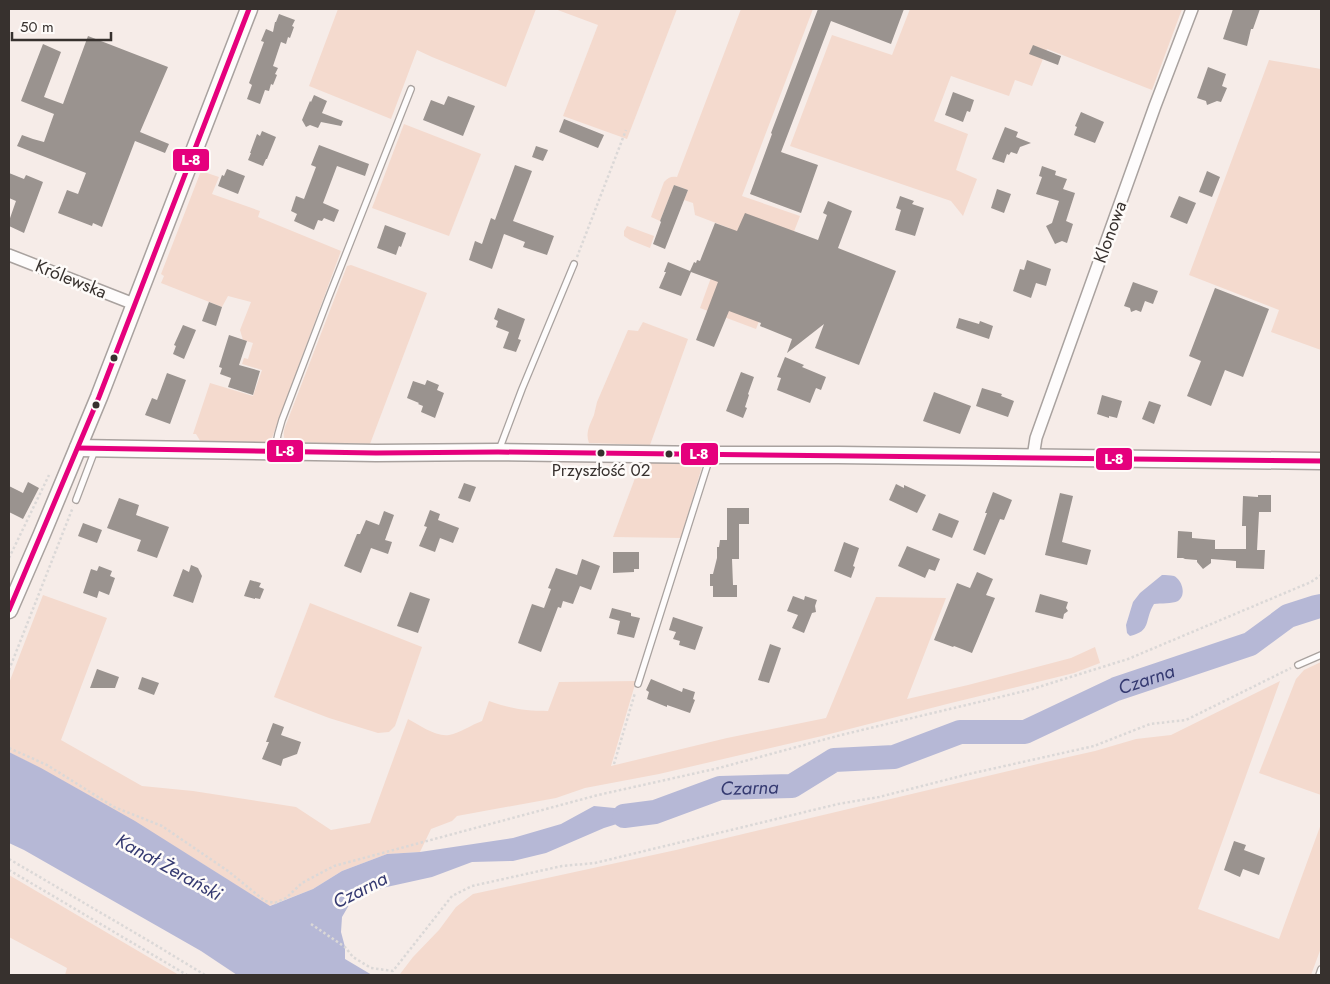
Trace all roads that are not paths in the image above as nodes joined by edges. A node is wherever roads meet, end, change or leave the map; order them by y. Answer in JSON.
{"nodes":[{"id":1,"x":249,"y":9,"type":"edge"},
{"id":2,"x":1192,"y":9,"type":"edge"},
{"id":3,"x":411,"y":89,"type":"dead end"},
{"id":4,"x":9,"y":255,"type":"edge"},
{"id":5,"x":574,"y":264,"type":"road end"},
{"id":6,"x":134,"y":304,"type":"junction"},
{"id":7,"x":78,"y":448,"type":"junction"},
{"id":8,"x":96,"y":448,"type":"junction"},
{"id":9,"x":275,"y":451,"type":"junction"},
{"id":10,"x":498,"y":452,"type":"junction"},
{"id":11,"x":710,"y":455,"type":"junction"},
{"id":12,"x":1033,"y":457,"type":"junction"},
{"id":13,"x":1321,"y":462,"type":"edge"},
{"id":14,"x":76,"y":500,"type":"road end"},
{"id":15,"x":9,"y":610,"type":"edge"},
{"id":16,"x":1321,"y":655,"type":"edge"},
{"id":17,"x":1298,"y":665,"type":"road end"},
{"id":18,"x":638,"y":684,"type":"road end"},
{"id":19,"x":1321,"y":969,"type":"edge"},
{"id":20,"x":1319,"y":975,"type":"edge"}],
"edges":[{"from":1,"to":6,"type":"street"},
{"from":2,"to":12,"type":"street","name":"Klonowa"},
{"from":3,"to":9,"type":"lane"},
{"from":4,"to":6,"type":"street","name":"Królewska"},
{"from":5,"to":10,"type":"lane"},
{"from":6,"to":7,"type":"street"},
{"from":7,"to":8,"type":"street"},
{"from":7,"to":15,"type":"street"},
{"from":8,"to":9,"type":"street"},
{"from":8,"to":14,"type":"lane"},
{"from":9,"to":10,"type":"street"},
{"from":10,"to":11,"type":"street"},
{"from":11,"to":12,"type":"street"},
{"from":11,"to":18,"type":"lane"},
{"from":12,"to":13,"type":"street"},
{"from":16,"to":17,"type":"lane"},
{"from":19,"to":20,"type":"lane"}]}
